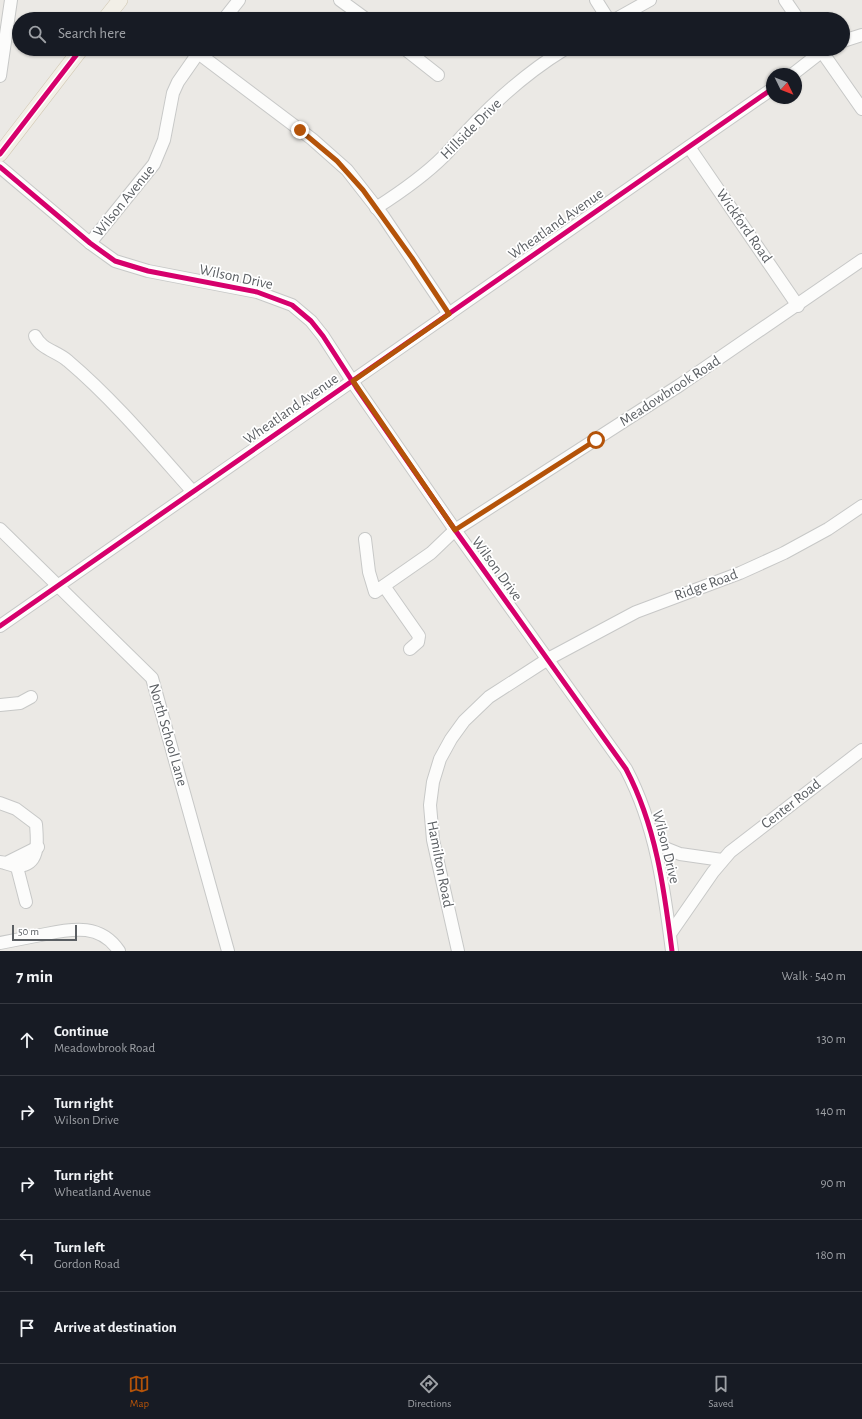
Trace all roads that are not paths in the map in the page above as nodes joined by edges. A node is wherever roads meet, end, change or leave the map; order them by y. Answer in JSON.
{"nodes":[{"id":1,"x":11,"y":0,"type":"edge"},
{"id":2,"x":120,"y":0,"type":"edge"},
{"id":3,"x":238,"y":0,"type":"edge"},
{"id":4,"x":340,"y":0,"type":"edge"},
{"id":5,"x":596,"y":0,"type":"edge"},
{"id":6,"x":650,"y":0,"type":"edge"},
{"id":7,"x":785,"y":0,"type":"edge"},
{"id":8,"x":110,"y":12,"type":"edge"},
{"id":9,"x":229,"y":12,"type":"edge"},
{"id":10,"x":356,"y":12,"type":"edge"},
{"id":11,"x":604,"y":12,"type":"edge"},
{"id":12,"x":629,"y":12,"type":"edge"},
{"id":13,"x":793,"y":12,"type":"edge"},
{"id":14,"x":862,"y":35,"type":"edge"},
{"id":15,"x":850,"y":38,"type":"edge"},
{"id":16,"x":76,"y":56,"type":"edge"},
{"id":17,"x":196,"y":56,"type":"edge"},
{"id":18,"x":206,"y":56,"type":"edge"},
{"id":19,"x":414,"y":56,"type":"edge"},
{"id":20,"x":554,"y":56,"type":"edge"},
{"id":21,"x":817,"y":56,"type":"edge"},
{"id":22,"x":826,"y":56,"type":"edge"},
{"id":23,"x":802,"y":68,"type":"edge"},
{"id":24,"x":438,"y":75,"type":"dead end"},
{"id":25,"x":0,"y":76,"type":"edge"},
{"id":26,"x":766,"y":93,"type":"edge"},
{"id":27,"x":862,"y":109,"type":"edge"},
{"id":28,"x":689,"y":147,"type":"junction"},
{"id":29,"x":0,"y":154,"type":"edge"},
{"id":30,"x":0,"y":167,"type":"edge"},
{"id":31,"x":376,"y":208,"type":"junction"},
{"id":32,"x":90,"y":243,"type":"junction"},
{"id":33,"x":862,"y":260,"type":"edge"},
{"id":34,"x":798,"y":306,"type":"junction"},
{"id":35,"x":449,"y":314,"type":"junction"},
{"id":36,"x":35,"y":336,"type":"dead end"},
{"id":37,"x":353,"y":381,"type":"junction"},
{"id":38,"x":193,"y":492,"type":"junction"},
{"id":39,"x":862,"y":506,"type":"edge"},
{"id":40,"x":0,"y":529,"type":"edge"},
{"id":41,"x":455,"y":530,"type":"junction"},
{"id":42,"x":365,"y":540,"type":"dead end"},
{"id":43,"x":58,"y":586,"type":"junction"},
{"id":44,"x":384,"y":586,"type":"junction"},
{"id":45,"x":0,"y":626,"type":"edge"},
{"id":46,"x":410,"y":650,"type":"dead end"},
{"id":47,"x":548,"y":659,"type":"junction"},
{"id":48,"x":31,"y":697,"type":"dead end"},
{"id":49,"x":0,"y":705,"type":"edge"},
{"id":50,"x":862,"y":750,"type":"edge"},
{"id":51,"x":0,"y":803,"type":"edge"},
{"id":52,"x":655,"y":844,"type":"junction"},
{"id":53,"x":722,"y":860,"type":"junction"},
{"id":54,"x":8,"y":864,"type":"edge"},
{"id":55,"x":26,"y":902,"type":"dead end"},
{"id":56,"x":670,"y":934,"type":"junction"},
{"id":57,"x":0,"y":943,"type":"edge"},
{"id":58,"x":119,"y":951,"type":"edge"},
{"id":59,"x":228,"y":951,"type":"edge"},
{"id":60,"x":458,"y":951,"type":"edge"},
{"id":61,"x":672,"y":951,"type":"edge"}],
"edges":[{"from":1,"to":25,"type":"street"},
{"from":2,"to":8,"type":"main road"},
{"from":3,"to":9,"type":"street"},
{"from":4,"to":10,"type":"street"},
{"from":5,"to":11,"type":"street"},
{"from":6,"to":12,"type":"street"},
{"from":7,"to":13,"type":"street"},
{"from":14,"to":15,"type":"street"},
{"from":16,"to":29,"type":"main road"},
{"from":17,"to":32,"type":"street","name":"Wilson Avenue"},
{"from":18,"to":31,"type":"street"},
{"from":19,"to":24,"type":"street"},
{"from":20,"to":31,"type":"street","name":"Hillside Drive"},
{"from":21,"to":23,"type":"street"},
{"from":22,"to":27,"type":"street"},
{"from":26,"to":28,"type":"street","name":"Wheatland Avenue"},
{"from":28,"to":34,"type":"street","name":"Wickford Road"},
{"from":28,"to":35,"type":"street","name":"Wheatland Avenue"},
{"from":30,"to":32,"type":"street","name":"Wilson Drive"},
{"from":31,"to":35,"type":"street"},
{"from":32,"to":37,"type":"street","name":"Wilson Drive"},
{"from":33,"to":34,"type":"street","name":"Meadowbrook Road"},
{"from":34,"to":41,"type":"street","name":"Meadowbrook Road"},
{"from":35,"to":37,"type":"street","name":"Wheatland Avenue"},
{"from":36,"to":38,"type":"street"},
{"from":37,"to":38,"type":"street","name":"Wheatland Avenue"},
{"from":37,"to":41,"type":"street","name":"Wilson Drive"},
{"from":38,"to":43,"type":"street","name":"Wheatland Avenue"},
{"from":39,"to":47,"type":"street","name":"Ridge Road"},
{"from":40,"to":43,"type":"street","name":"North School Lane"},
{"from":41,"to":44,"type":"street","name":"Meadowbrook Road"},
{"from":41,"to":47,"type":"street","name":"Wilson Drive"},
{"from":42,"to":44,"type":"street"},
{"from":43,"to":45,"type":"street","name":"Wheatland Avenue"},
{"from":43,"to":59,"type":"street","name":"North School Lane"},
{"from":44,"to":46,"type":"street"},
{"from":47,"to":52,"type":"street","name":"Wilson Drive"},
{"from":47,"to":60,"type":"street","name":"Hamilton Road"},
{"from":48,"to":49,"type":"street"},
{"from":50,"to":53,"type":"street","name":"Center Road"},
{"from":51,"to":54,"type":"street"},
{"from":52,"to":53,"type":"street"},
{"from":52,"to":56,"type":"street","name":"Wilson Drive"},
{"from":53,"to":56,"type":"street","name":"Center Road"},
{"from":54,"to":55,"type":"street"},
{"from":56,"to":61,"type":"street","name":"Wilson Drive"},
{"from":57,"to":58,"type":"street"}]}
